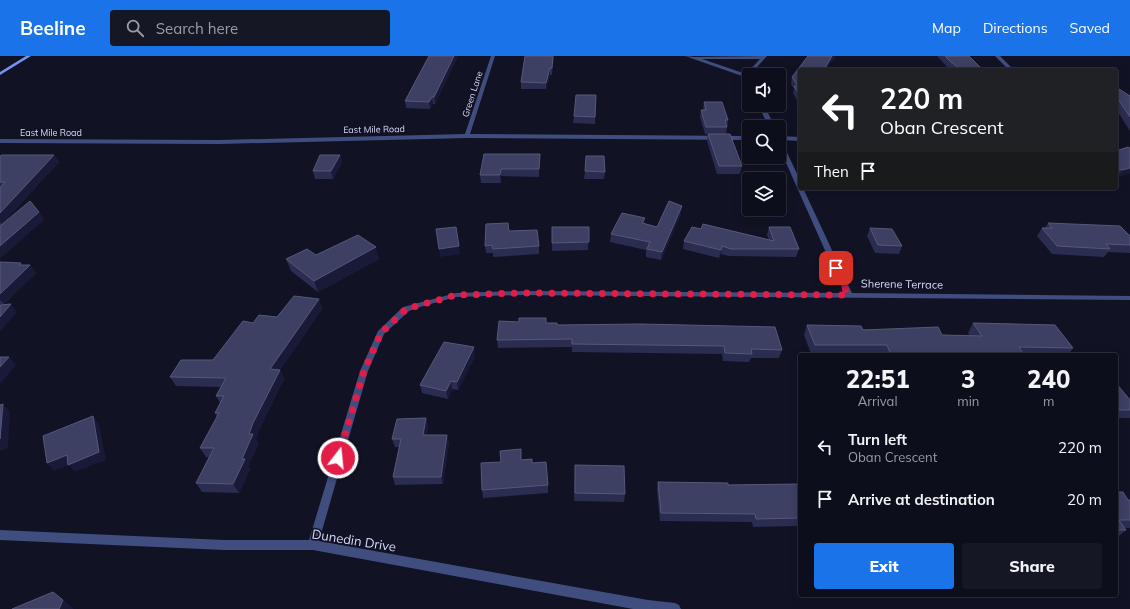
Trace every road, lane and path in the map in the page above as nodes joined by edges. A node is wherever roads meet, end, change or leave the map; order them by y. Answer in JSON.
{"nodes":[{"id":1,"x":29,"y":56,"type":"edge"},
{"id":2,"x":492,"y":56,"type":"edge"},
{"id":3,"x":687,"y":56,"type":"edge"},
{"id":4,"x":997,"y":56,"type":"edge"},
{"id":5,"x":764,"y":57,"type":"edge"},
{"id":6,"x":696,"y":58,"type":"junction"},
{"id":7,"x":756,"y":68,"type":"edge"},
{"id":8,"x":1010,"y":68,"type":"edge"},
{"id":9,"x":0,"y":74,"type":"edge"},
{"id":10,"x":742,"y":76,"type":"edge"},
{"id":11,"x":467,"y":136,"type":"junction"},
{"id":12,"x":742,"y":138,"type":"edge"},
{"id":13,"x":798,"y":139,"type":"edge"},
{"id":14,"x":786,"y":140,"type":"edge"},
{"id":15,"x":0,"y":141,"type":"edge"},
{"id":16,"x":786,"y":156,"type":"edge"},
{"id":17,"x":798,"y":183,"type":"edge"},
{"id":18,"x":801,"y":190,"type":"edge"},
{"id":19,"x":848,"y":295,"type":"junction"},
{"id":20,"x":1130,"y":298,"type":"edge"},
{"id":21,"x":0,"y":535,"type":"edge"},
{"id":22,"x":313,"y":546,"type":"junction"},
{"id":23,"x":675,"y":609,"type":"edge"}],
"edges":[{"from":1,"to":9,"type":"main road"},
{"from":2,"to":11,"type":"street","name":"Green Lane"},
{"from":3,"to":6,"type":"street"},
{"from":4,"to":8,"type":"street"},
{"from":5,"to":6,"type":"street"},
{"from":5,"to":7,"type":"street"},
{"from":6,"to":10,"type":"street"},
{"from":11,"to":12,"type":"street","name":"East Mile Road"},
{"from":11,"to":15,"type":"street","name":"East Mile Road"},
{"from":13,"to":14,"type":"street"},
{"from":16,"to":17,"type":"street"},
{"from":18,"to":19,"type":"street"},
{"from":19,"to":20,"type":"street","name":"Sherene Terrace"},
{"from":19,"to":22,"type":"street","name":"Sherene Terrace"},
{"from":21,"to":22,"type":"street","name":"Dunedin Drive"},
{"from":22,"to":23,"type":"street","name":"Dunedin Drive"}]}
